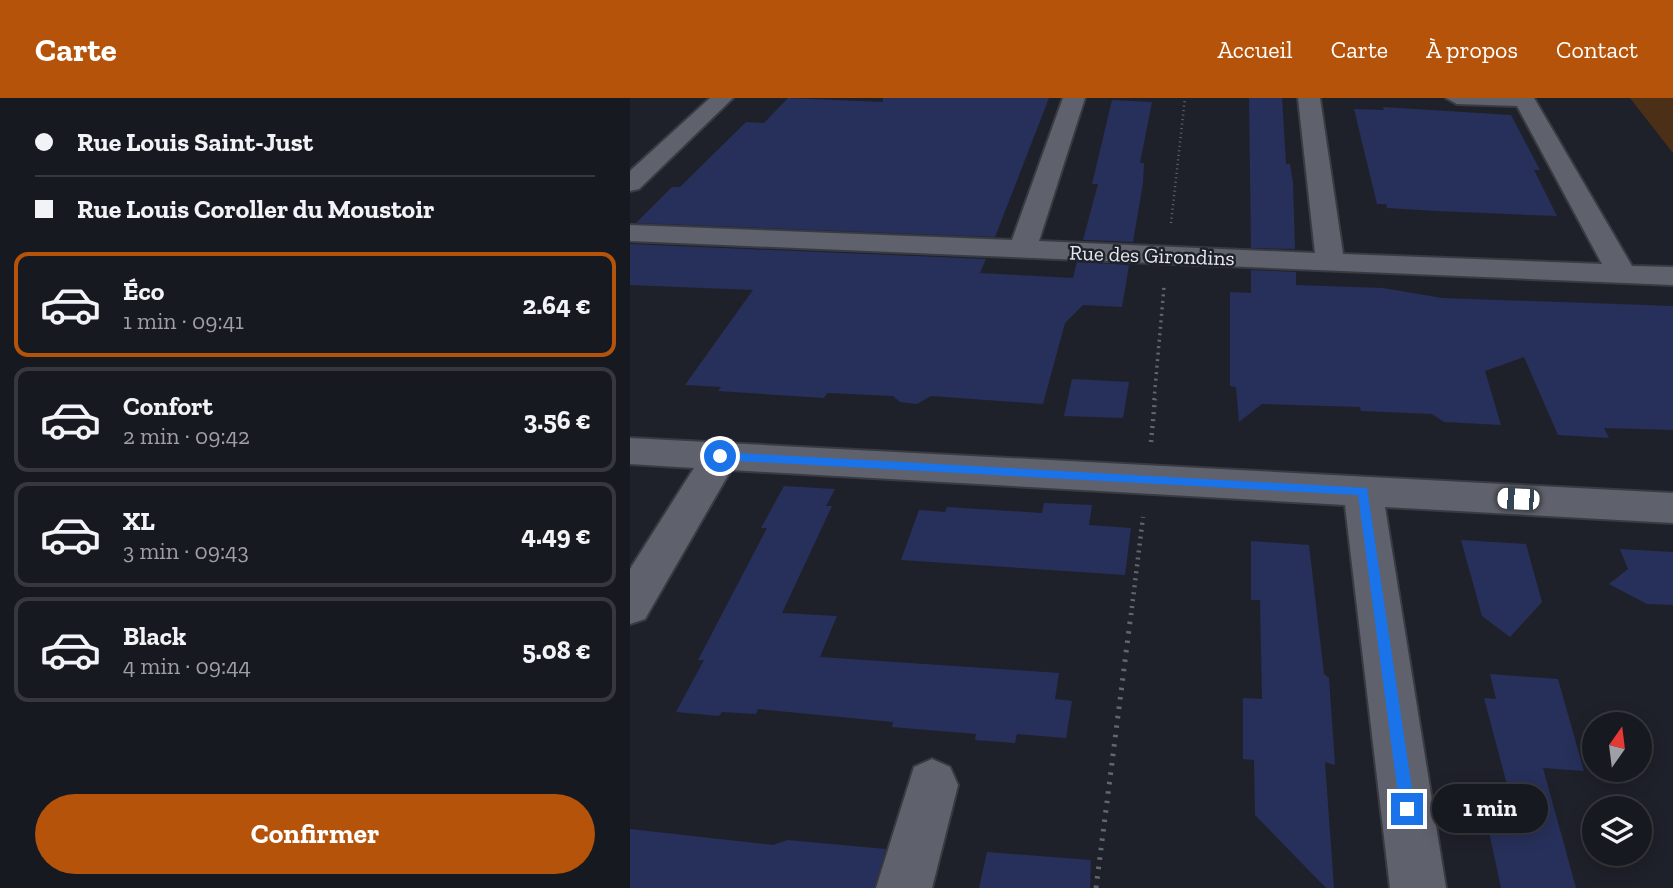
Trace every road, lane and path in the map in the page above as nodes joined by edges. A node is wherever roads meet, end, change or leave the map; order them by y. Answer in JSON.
{"nodes":[{"id":1,"x":722,"y":98,"type":"edge"},
{"id":2,"x":1074,"y":98,"type":"edge"},
{"id":3,"x":1309,"y":98,"type":"edge"},
{"id":4,"x":1457,"y":98,"type":"edge"},
{"id":5,"x":1523,"y":99,"type":"edge"},
{"id":6,"x":630,"y":184,"type":"edge"},
{"id":7,"x":630,"y":233,"type":"edge"},
{"id":8,"x":1022,"y":250,"type":"junction"},
{"id":9,"x":1330,"y":262,"type":"junction"},
{"id":10,"x":1622,"y":274,"type":"junction"},
{"id":11,"x":1673,"y":276,"type":"edge"},
{"id":12,"x":630,"y":451,"type":"edge"},
{"id":13,"x":720,"y":456,"type":"junction"},
{"id":14,"x":1363,"y":491,"type":"junction"},
{"id":15,"x":1673,"y":508,"type":"edge"},
{"id":16,"x":630,"y":606,"type":"edge"},
{"id":17,"x":932,"y":785,"type":"dead end"},
{"id":18,"x":904,"y":888,"type":"edge"},
{"id":19,"x":1418,"y":888,"type":"edge"}],
"edges":[{"from":1,"to":6,"type":"street"},
{"from":2,"to":8,"type":"street"},
{"from":3,"to":9,"type":"street"},
{"from":4,"to":5,"type":"street"},
{"from":5,"to":10,"type":"street"},
{"from":7,"to":8,"type":"street","name":"Rue des Girondins"},
{"from":8,"to":9,"type":"street","name":"Rue des Girondins"},
{"from":9,"to":10,"type":"street","name":"Rue des Girondins"},
{"from":10,"to":11,"type":"street","name":"Rue des Girondins"},
{"from":12,"to":13,"type":"street"},
{"from":13,"to":14,"type":"street"},
{"from":13,"to":16,"type":"street"},
{"from":14,"to":15,"type":"street"},
{"from":14,"to":19,"type":"street"},
{"from":17,"to":18,"type":"street"}]}
